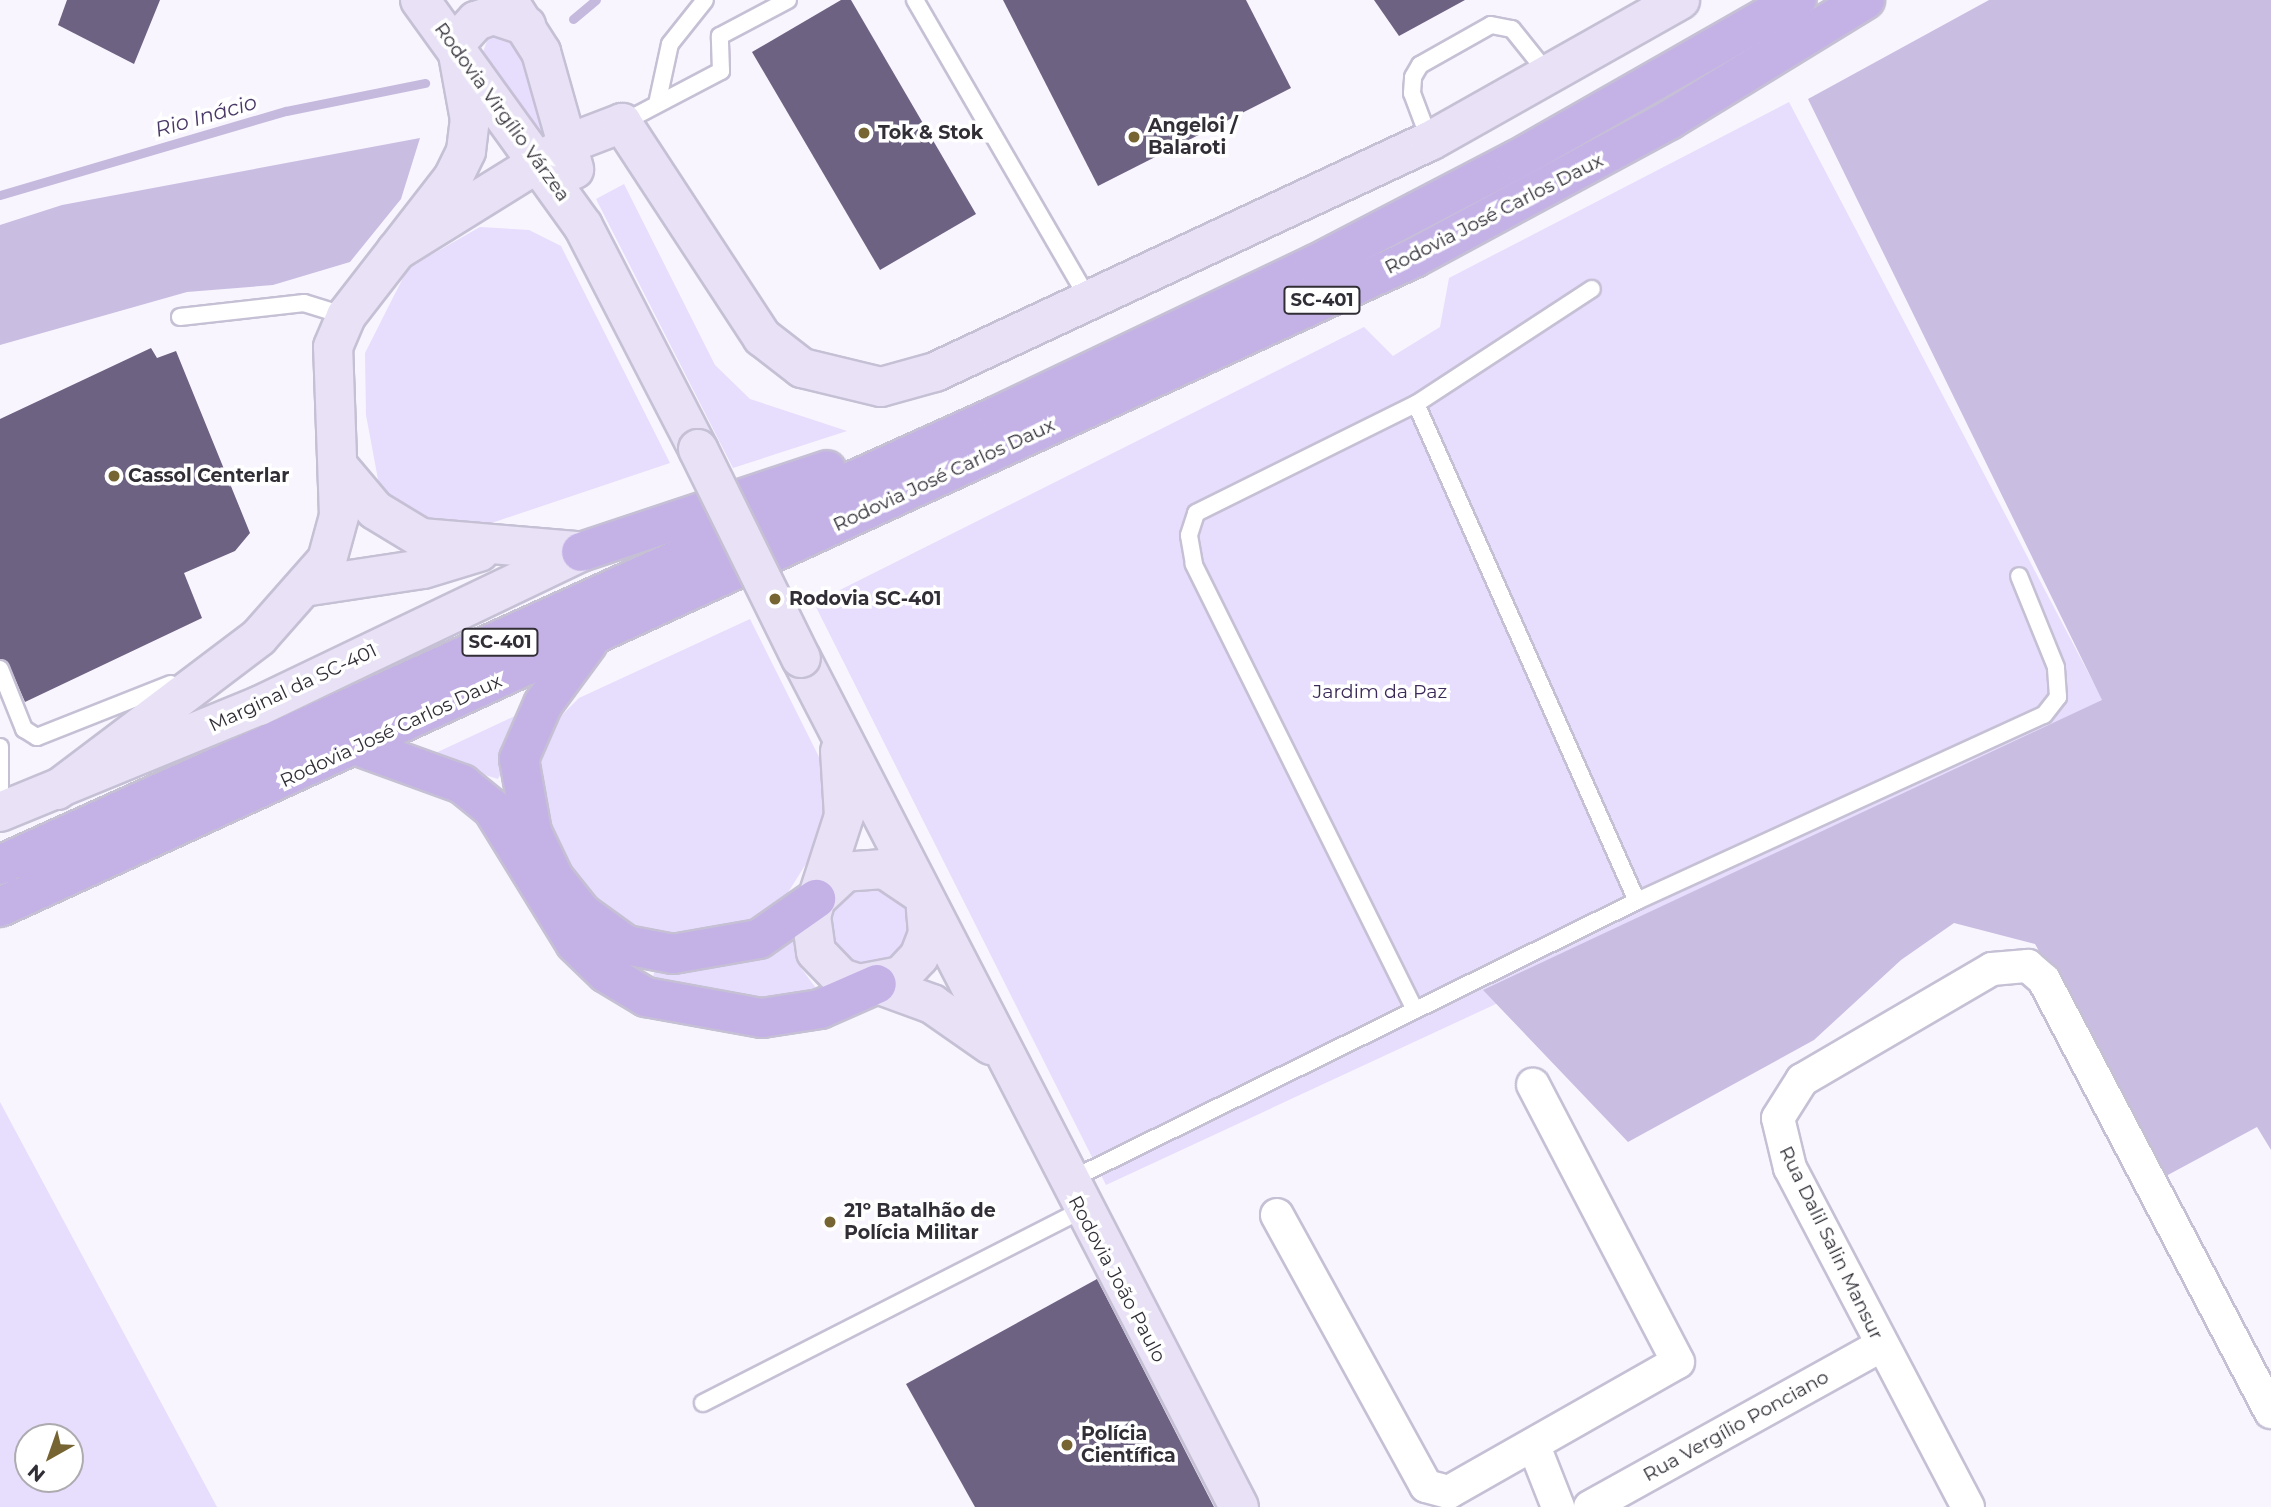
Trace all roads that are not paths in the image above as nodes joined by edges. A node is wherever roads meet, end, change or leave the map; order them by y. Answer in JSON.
{"nodes":[{"id":1,"x":419,"y":0,"type":"edge"},
{"id":2,"x":705,"y":0,"type":"edge"},
{"id":3,"x":788,"y":0,"type":"edge"},
{"id":4,"x":915,"y":0,"type":"edge"},
{"id":5,"x":1681,"y":0,"type":"edge"},
{"id":6,"x":1797,"y":0,"type":"edge"},
{"id":7,"x":1865,"y":0,"type":"edge"},
{"id":8,"x":517,"y":13,"type":"edge"},
{"id":9,"x":456,"y":43,"type":"junction"},
{"id":10,"x":1549,"y":76,"type":"junction"},
{"id":11,"x":657,"y":104,"type":"junction"},
{"id":12,"x":622,"y":123,"type":"junction"},
{"id":13,"x":1430,"y":141,"type":"junction"},
{"id":14,"x":555,"y":153,"type":"junction"},
{"id":15,"x":489,"y":196,"type":"junction"},
{"id":16,"x":573,"y":212,"type":"junction"},
{"id":17,"x":396,"y":251,"type":"junction"},
{"id":18,"x":1592,"y":289,"type":"dead end"},
{"id":19,"x":1089,"y":300,"type":"junction"},
{"id":20,"x":346,"y":316,"type":"junction"},
{"id":21,"x":180,"y":317,"type":"dead end"},
{"id":22,"x":1416,"y":404,"type":"junction"},
{"id":23,"x":999,"y":415,"type":"junction"},
{"id":24,"x":338,"y":466,"type":"junction"},
{"id":25,"x":492,"y":547,"type":"junction"},
{"id":26,"x":581,"y":552,"type":"junction"},
{"id":27,"x":2019,"y":576,"type":"dead end"},
{"id":28,"x":310,"y":586,"type":"junction"},
{"id":29,"x":259,"y":637,"type":"junction"},
{"id":30,"x":592,"y":639,"type":"junction"},
{"id":31,"x":801,"y":658,"type":"joint"},
{"id":32,"x":0,"y":669,"type":"edge"},
{"id":33,"x":838,"y":732,"type":"junction"},
{"id":34,"x":357,"y":746,"type":"junction"},
{"id":35,"x":0,"y":747,"type":"edge"},
{"id":36,"x":57,"y":789,"type":"junction"},
{"id":37,"x":0,"y":797,"type":"edge"},
{"id":38,"x":0,"y":813,"type":"edge"},
{"id":39,"x":0,"y":865,"type":"edge"},
{"id":40,"x":816,"y":899,"type":"junction"},
{"id":41,"x":921,"y":899,"type":"junction"},
{"id":42,"x":1637,"y":901,"type":"junction"},
{"id":43,"x":0,"y":907,"type":"edge"},
{"id":44,"x":877,"y":984,"type":"junction"},
{"id":45,"x":1415,"y":1010,"type":"junction"},
{"id":46,"x":998,"y":1050,"type":"junction"},
{"id":47,"x":1533,"y":1085,"type":"dead end"},
{"id":48,"x":1074,"y":1196,"type":"junction"},
{"id":49,"x":1277,"y":1215,"type":"dead end"},
{"id":50,"x":1882,"y":1345,"type":"junction"},
{"id":51,"x":703,"y":1403,"type":"dead end"},
{"id":52,"x":2271,"y":1412,"type":"edge"},
{"id":53,"x":1534,"y":1446,"type":"junction"},
{"id":54,"x":1238,"y":1507,"type":"edge"},
{"id":55,"x":1558,"y":1507,"type":"edge"},
{"id":56,"x":1590,"y":1507,"type":"edge"},
{"id":57,"x":1968,"y":1507,"type":"edge"}],
"edges":[{"from":1,"to":9,"type":"main road","name":"Rodovia Virgílio Várzea"},
{"from":2,"to":11,"type":"lane"},
{"from":3,"to":11,"type":"lane"},
{"from":4,"to":19,"type":"lane"},
{"from":5,"to":10,"type":"main road"},
{"from":6,"to":23,"type":"highway","name":"Rodovia José Carlos Daux","number":"SC-401"},
{"from":7,"to":30,"type":"highway","name":"Rodovia José Carlos Daux","number":"SC-401"},
{"from":8,"to":9,"type":"main road"},
{"from":8,"to":14,"type":"main road","name":"Rodovia Virgílio Várzea"},
{"from":9,"to":14,"type":"main road","name":"Rodovia Virgílio Várzea"},
{"from":9,"to":17,"type":"main road"},
{"from":10,"to":13,"type":"main road"},
{"from":10,"to":13,"type":"lane"},
{"from":11,"to":12,"type":"lane"},
{"from":12,"to":14,"type":"main road"},
{"from":12,"to":19,"type":"main road"},
{"from":13,"to":19,"type":"main road"},
{"from":14,"to":15,"type":"main road"},
{"from":14,"to":16,"type":"main road","name":"Rodovia Virgílio Várzea"},
{"from":15,"to":16,"type":"main road"},
{"from":15,"to":17,"type":"main road"},
{"from":16,"to":31,"type":"main road","name":"Rodovia Virgílio Várzea","bridge":true},
{"from":17,"to":20,"type":"main road"},
{"from":18,"to":22,"type":"lane"},
{"from":20,"to":21,"type":"lane"},
{"from":20,"to":24,"type":"main road"},
{"from":22,"to":42,"type":"lane"},
{"from":22,"to":45,"type":"lane"},
{"from":23,"to":26,"type":"highway"},
{"from":23,"to":39,"type":"highway","name":"Rodovia José Carlos Daux","number":"SC-401"},
{"from":24,"to":25,"type":"main road"},
{"from":24,"to":28,"type":"main road"},
{"from":25,"to":26,"type":"main road"},
{"from":25,"to":28,"type":"main road"},
{"from":26,"to":36,"type":"main road","name":"Marginal da SC-401"},
{"from":27,"to":42,"type":"lane"},
{"from":28,"to":29,"type":"main road"},
{"from":29,"to":32,"type":"lane"},
{"from":29,"to":36,"type":"main road"},
{"from":30,"to":34,"type":"highway","name":"Rodovia José Carlos Daux","number":"SC-401"},
{"from":30,"to":40,"type":"highway"},
{"from":31,"to":33,"type":"main road","name":"Rodovia João Paulo"},
{"from":33,"to":40,"type":"main road","name":"Rodovia João Paulo"},
{"from":33,"to":41,"type":"main road","name":"Rodovia João Paulo"},
{"from":34,"to":43,"type":"highway","name":"Rodovia José Carlos Daux","number":"SC-401"},
{"from":34,"to":44,"type":"highway"},
{"from":35,"to":37,"type":"lane"},
{"from":36,"to":38,"type":"main road","name":"Marginal da SC-401"},
{"from":40,"to":41,"type":"main road"},
{"from":40,"to":44,"type":"main road"},
{"from":41,"to":44,"type":"main road"},
{"from":41,"to":46,"type":"main road","name":"Rodovia João Paulo"},
{"from":42,"to":45,"type":"lane"},
{"from":44,"to":46,"type":"main road","name":"Rodovia João Paulo"},
{"from":45,"to":48,"type":"lane"},
{"from":46,"to":48,"type":"main road","name":"Rodovia João Paulo"},
{"from":47,"to":53,"type":"street"},
{"from":48,"to":51,"type":"lane"},
{"from":48,"to":54,"type":"main road","name":"Rodovia João Paulo"},
{"from":49,"to":53,"type":"street"},
{"from":50,"to":52,"type":"street","name":"Rua Dalil Salin Mansur"},
{"from":50,"to":56,"type":"street","name":"Rua Vergílio Ponciano"},
{"from":50,"to":57,"type":"street","name":"Rua Dalil Salin Mansur"},
{"from":53,"to":55,"type":"street"}]}
